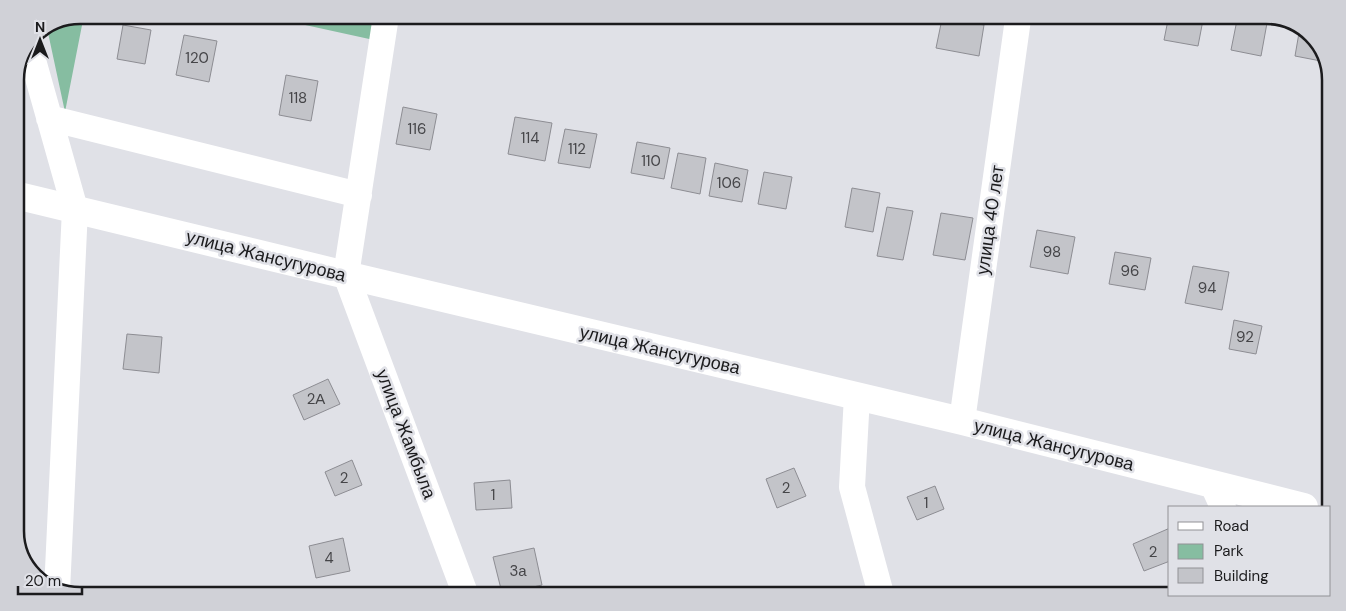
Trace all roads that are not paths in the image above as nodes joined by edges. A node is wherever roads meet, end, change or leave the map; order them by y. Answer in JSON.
{"nodes":[{"id":1,"x":385,"y":24,"type":"edge"},
{"id":2,"x":1017,"y":24,"type":"edge"},
{"id":3,"x":31,"y":53,"type":"edge"},
{"id":4,"x":49,"y":118,"type":"junction"},
{"id":5,"x":359,"y":195,"type":"junction"},
{"id":6,"x":24,"y":197,"type":"edge"},
{"id":7,"x":75,"y":209,"type":"junction"},
{"id":8,"x":346,"y":276,"type":"junction"},
{"id":9,"x":857,"y":396,"type":"junction"},
{"id":10,"x":962,"y":422,"type":"junction"},
{"id":11,"x":1218,"y":496,"type":"edge"},
{"id":12,"x":1296,"y":506,"type":"edge"},
{"id":13,"x":57,"y":582,"type":"edge"},
{"id":14,"x":463,"y":587,"type":"edge"},
{"id":15,"x":879,"y":587,"type":"edge"}],
"edges":[{"from":1,"to":5,"type":"street"},
{"from":2,"to":10,"type":"street","name":"улица 40 лет"},
{"from":3,"to":4,"type":"street"},
{"from":4,"to":5,"type":"street"},
{"from":4,"to":7,"type":"street"},
{"from":5,"to":8,"type":"street"},
{"from":6,"to":7,"type":"main road","name":"улица Жансугурова"},
{"from":7,"to":8,"type":"main road","name":"улица Жансугурова"},
{"from":7,"to":13,"type":"street"},
{"from":8,"to":9,"type":"main road","name":"улица Жансугурова"},
{"from":8,"to":14,"type":"street","name":"улица Жамбыла"},
{"from":9,"to":10,"type":"main road","name":"улица Жансугурова"},
{"from":9,"to":15,"type":"street"},
{"from":10,"to":11,"type":"main road","name":"улица Жансугурова"},
{"from":11,"to":12,"type":"main road","name":"улица Жансугурова"}]}
